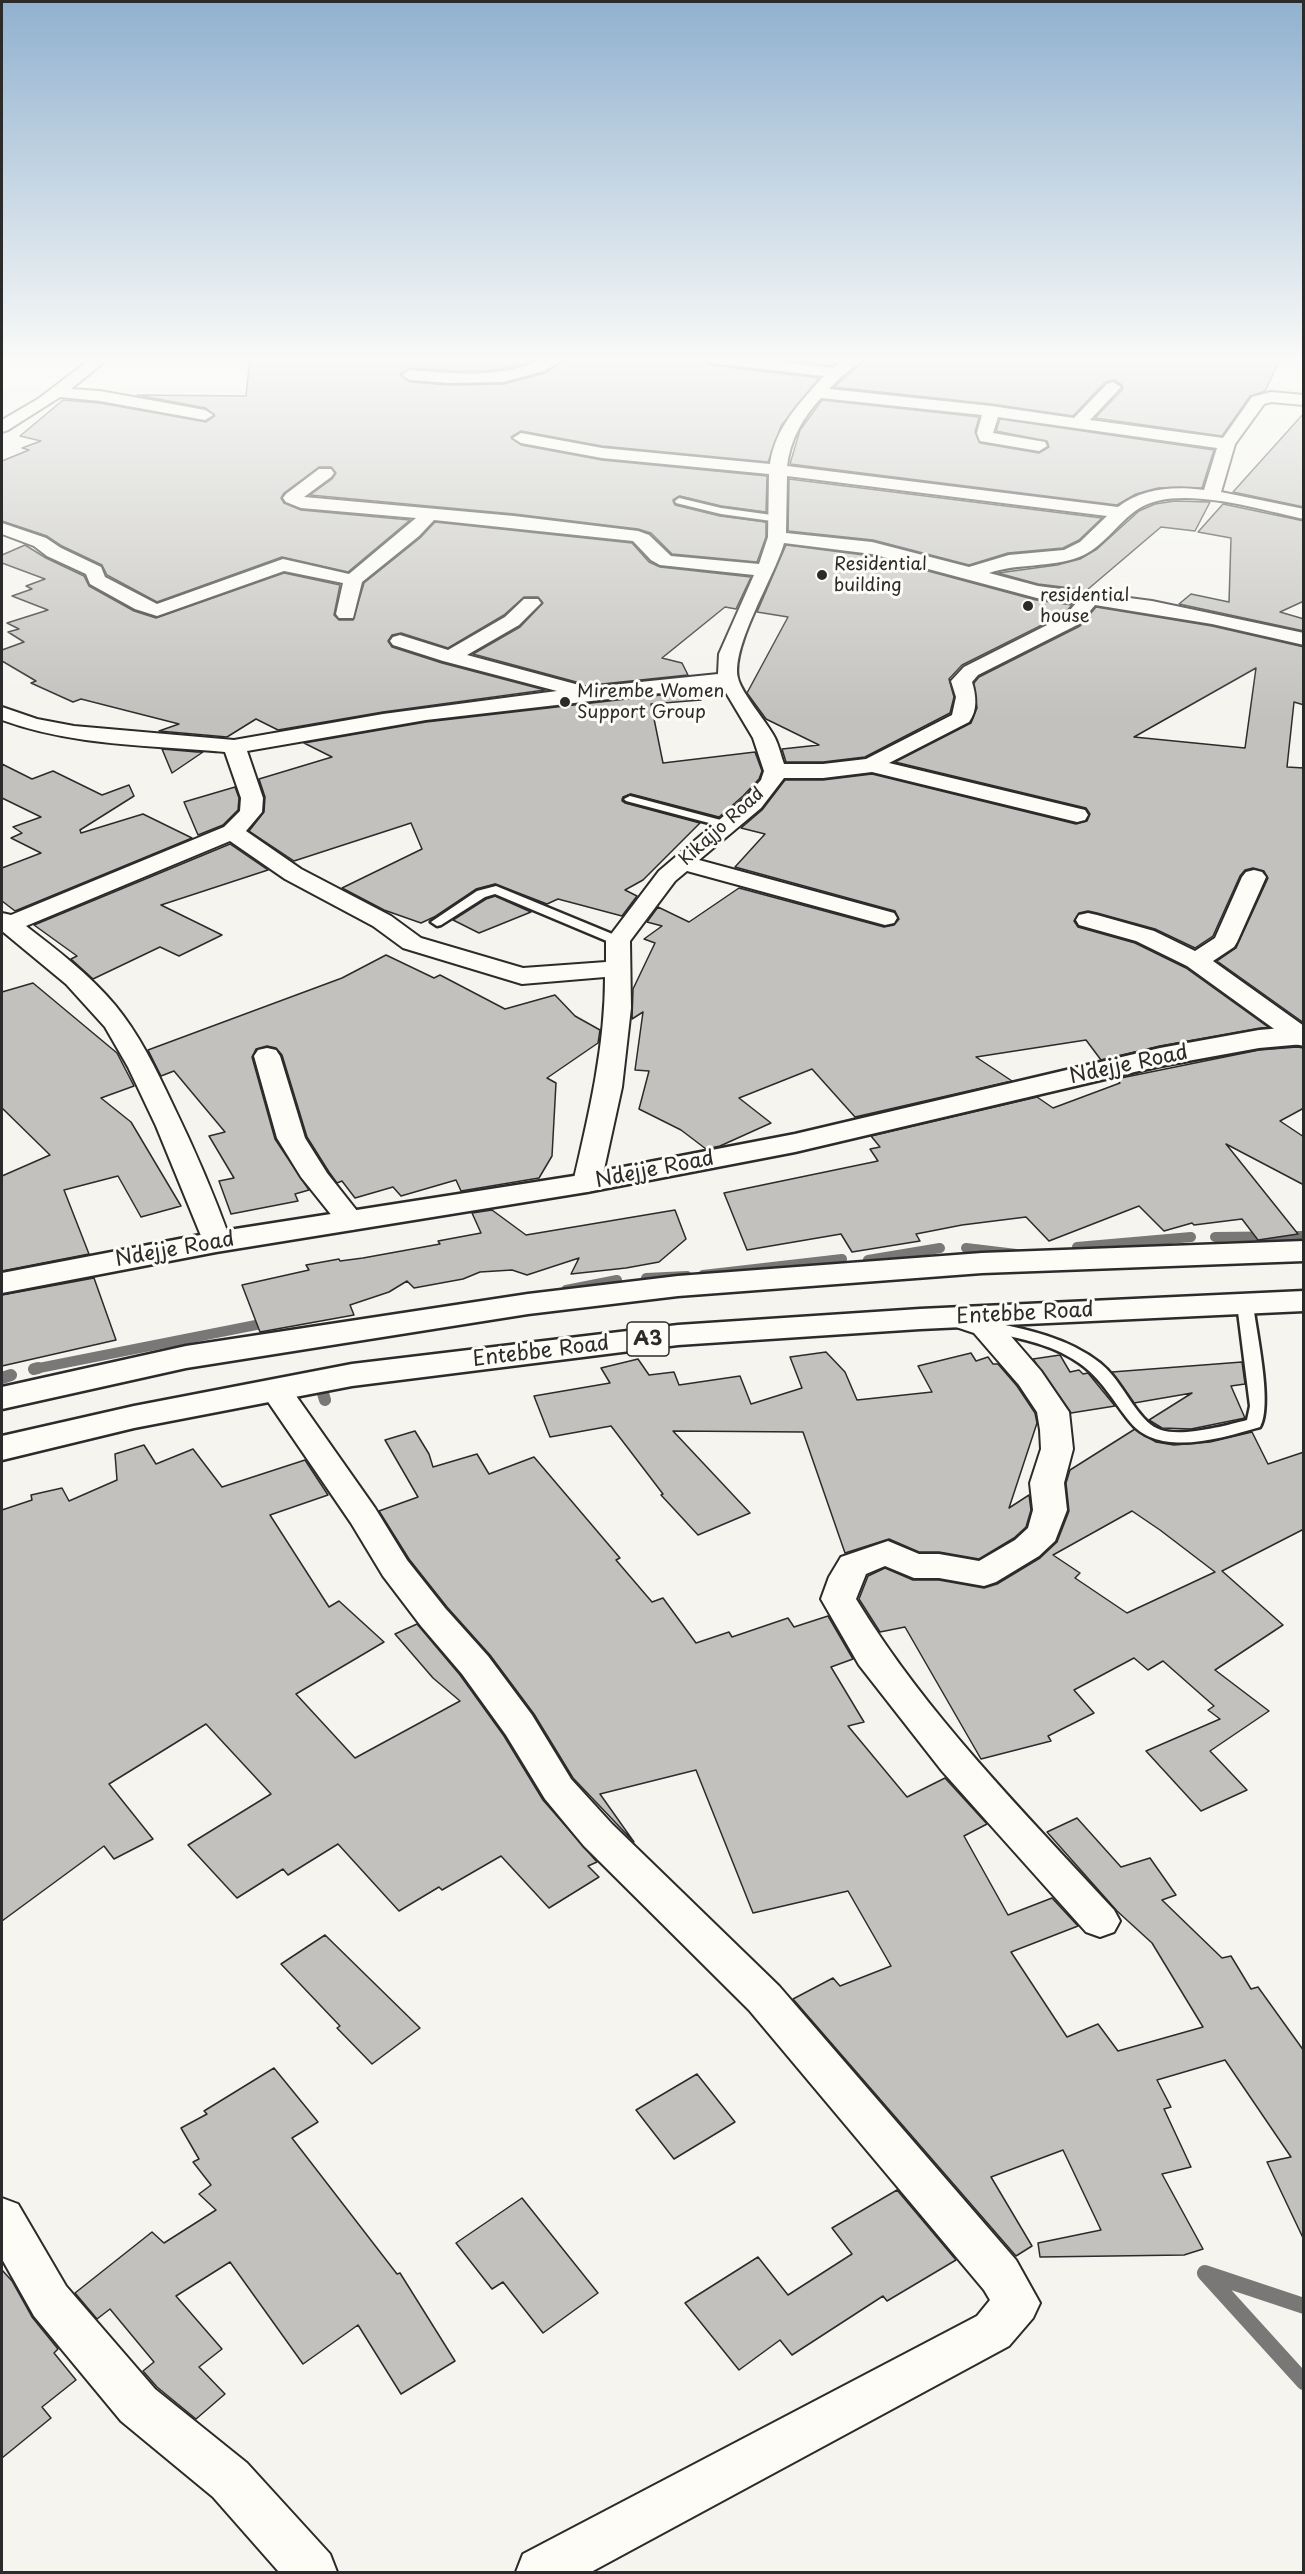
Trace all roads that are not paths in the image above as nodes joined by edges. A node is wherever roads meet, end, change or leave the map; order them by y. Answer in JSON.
{"nodes":[{"id":1,"x":318,"y":478,"type":"edge"},
{"id":2,"x":778,"y":478,"type":"edge"},
{"id":3,"x":843,"y":478,"type":"edge"},
{"id":4,"x":1216,"y":478,"type":"edge"},
{"id":5,"x":1211,"y":495,"type":"junction"},
{"id":6,"x":679,"y":501,"type":"dead end"},
{"id":7,"x":1122,"y":513,"type":"junction"},
{"id":8,"x":1304,"y":514,"type":"edge"},
{"id":9,"x":428,"y":516,"type":"junction"},
{"id":10,"x":2,"y":528,"type":"edge"},
{"id":11,"x":778,"y":528,"type":"junction"},
{"id":12,"x":766,"y":570,"type":"junction"},
{"id":13,"x":972,"y":573,"type":"junction"},
{"id":14,"x":353,"y":580,"type":"junction"},
{"id":15,"x":1089,"y":600,"type":"junction"},
{"id":16,"x":531,"y":603,"type":"dead end"},
{"id":17,"x":346,"y":614,"type":"dead end"},
{"id":18,"x":1304,"y":639,"type":"edge"},
{"id":19,"x":400,"y":641,"type":"dead end"},
{"id":20,"x":450,"y":657,"type":"junction"},
{"id":21,"x":728,"y":679,"type":"junction"},
{"id":22,"x":586,"y":693,"type":"junction"},
{"id":23,"x":2,"y":713,"type":"edge"},
{"id":24,"x":234,"y":746,"type":"junction"},
{"id":25,"x":872,"y":765,"type":"junction"},
{"id":26,"x":775,"y":771,"type":"junction"},
{"id":27,"x":630,"y":798,"type":"dead end"},
{"id":28,"x":1077,"y":815,"type":"dead end"},
{"id":29,"x":728,"y":825,"type":"junction"},
{"id":30,"x":232,"y":832,"type":"junction"},
{"id":31,"x":682,"y":863,"type":"junction"},
{"id":32,"x":1254,"y":877,"type":"dead end"},
{"id":33,"x":885,"y":918,"type":"dead end"},
{"id":34,"x":1088,"y":920,"type":"dead end"},
{"id":35,"x":437,"y":922,"type":"dead end"},
{"id":36,"x":5,"y":923,"type":"edge"},
{"id":37,"x":618,"y":940,"type":"junction"},
{"id":38,"x":1197,"y":961,"type":"junction"},
{"id":39,"x":618,"y":968,"type":"junction"},
{"id":40,"x":1303,"y":1036,"type":"edge"},
{"id":41,"x":267,"y":1056,"type":"dead end"},
{"id":42,"x":586,"y":1183,"type":"junction"},
{"id":43,"x":351,"y":1221,"type":"junction"},
{"id":44,"x":216,"y":1242,"type":"junction"},
{"id":45,"x":1304,"y":1251,"type":"edge"},
{"id":46,"x":2,"y":1284,"type":"edge"},
{"id":47,"x":1304,"y":1301,"type":"edge"},
{"id":48,"x":1245,"y":1304,"type":"junction"},
{"id":49,"x":971,"y":1321,"type":"junction"},
{"id":50,"x":276,"y":1390,"type":"junction"},
{"id":51,"x":2,"y":1398,"type":"edge"},
{"id":52,"x":2,"y":1448,"type":"edge"},
{"id":53,"x":1100,"y":1921,"type":"dead end"},
{"id":54,"x":2,"y":2218,"type":"edge"},
{"id":55,"x":312,"y":2572,"type":"edge"},
{"id":56,"x":541,"y":2572,"type":"edge"}],
"edges":[{"from":1,"to":9,"type":"street"},
{"from":2,"to":11,"type":"street"},
{"from":3,"to":7,"type":"street"},
{"from":4,"to":5,"type":"street"},
{"from":5,"to":7,"type":"street"},
{"from":5,"to":8,"type":"street"},
{"from":6,"to":11,"type":"lane"},
{"from":7,"to":13,"type":"street"},
{"from":9,"to":12,"type":"street"},
{"from":9,"to":14,"type":"street"},
{"from":10,"to":14,"type":"street"},
{"from":11,"to":12,"type":"street"},
{"from":11,"to":13,"type":"street"},
{"from":12,"to":21,"type":"street"},
{"from":13,"to":15,"type":"street"},
{"from":14,"to":17,"type":"street"},
{"from":15,"to":18,"type":"street"},
{"from":15,"to":25,"type":"street"},
{"from":16,"to":20,"type":"street"},
{"from":19,"to":20,"type":"street"},
{"from":20,"to":22,"type":"street"},
{"from":21,"to":22,"type":"street"},
{"from":21,"to":26,"type":"street","name":"Kikajjo Road"},
{"from":22,"to":24,"type":"street"},
{"from":23,"to":24,"type":"street"},
{"from":24,"to":30,"type":"street"},
{"from":25,"to":26,"type":"street"},
{"from":25,"to":28,"type":"street"},
{"from":26,"to":29,"type":"street","name":"Kikajjo Road"},
{"from":27,"to":29,"type":"lane"},
{"from":29,"to":31,"type":"street","name":"Kikajjo Road"},
{"from":30,"to":36,"type":"street"},
{"from":30,"to":39,"type":"street"},
{"from":31,"to":33,"type":"street"},
{"from":31,"to":37,"type":"street","name":"Kikajjo Road"},
{"from":32,"to":38,"type":"street"},
{"from":34,"to":38,"type":"street"},
{"from":35,"to":37,"type":"lane"},
{"from":36,"to":44,"type":"street"},
{"from":37,"to":39,"type":"street"},
{"from":38,"to":40,"type":"street"},
{"from":39,"to":42,"type":"street"},
{"from":40,"to":42,"type":"main road","name":"Ndejje Road"},
{"from":41,"to":43,"type":"street"},
{"from":42,"to":43,"type":"main road","name":"Ndejje Road"},
{"from":43,"to":44,"type":"main road","name":"Ndejje Road"},
{"from":44,"to":46,"type":"main road","name":"Ndejje Road"},
{"from":45,"to":51,"type":"main road","number":"A3"},
{"from":47,"to":48,"type":"main road","name":"Entebbe Road","number":"A3"},
{"from":48,"to":49,"type":"main road","name":"Entebbe Road","number":"A3"},
{"from":48,"to":49,"type":"lane"},
{"from":49,"to":50,"type":"main road","name":"Entebbe Road","number":"A3"},
{"from":49,"to":53,"type":"street"},
{"from":50,"to":52,"type":"main road","name":"Entebbe Road","number":"A3"},
{"from":50,"to":56,"type":"street"},
{"from":54,"to":55,"type":"street"}]}
